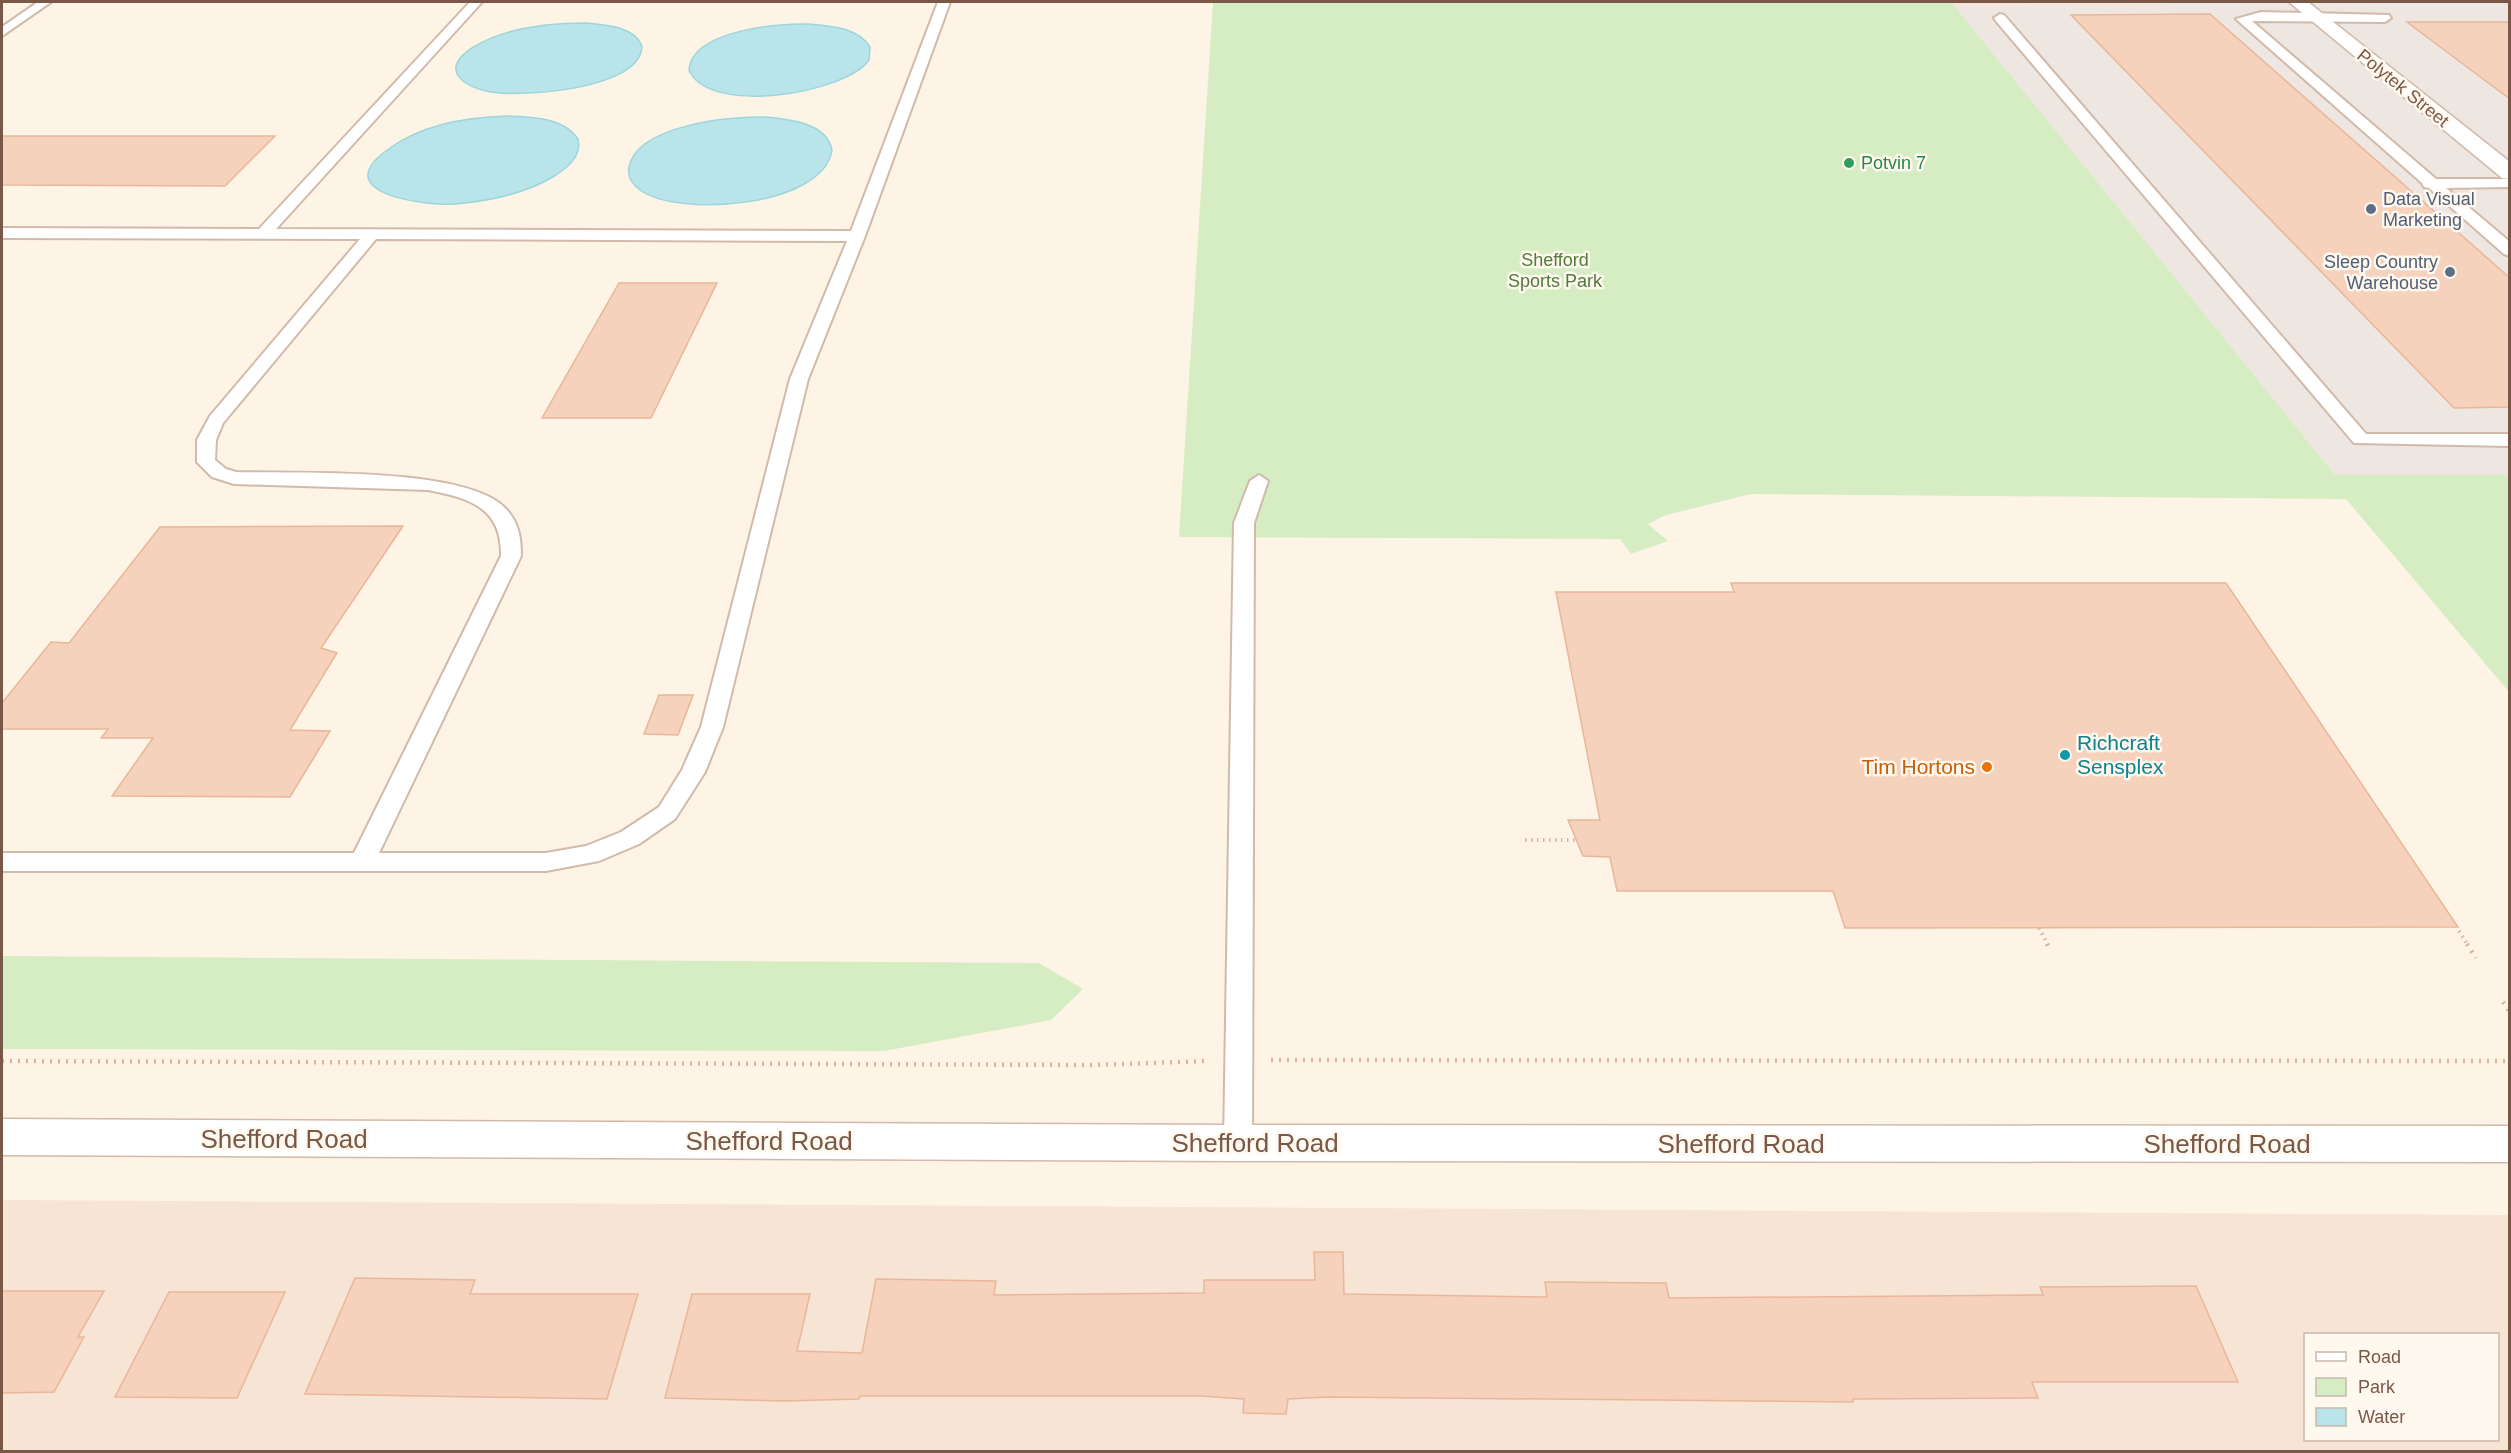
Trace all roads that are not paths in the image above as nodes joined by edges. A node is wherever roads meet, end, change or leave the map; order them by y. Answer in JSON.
{"nodes":[{"id":1,"x":45,"y":2,"type":"edge"},
{"id":2,"x":476,"y":2,"type":"edge"},
{"id":3,"x":944,"y":2,"type":"edge"},
{"id":4,"x":2298,"y":2,"type":"edge"},
{"id":5,"x":2315,"y":17,"type":"junction"},
{"id":6,"x":2000,"y":18,"type":"dead end"},
{"id":7,"x":2385,"y":18,"type":"dead end"},
{"id":8,"x":2,"y":32,"type":"edge"},
{"id":9,"x":2510,"y":173,"type":"edge"},
{"id":10,"x":2429,"y":183,"type":"junction"},
{"id":11,"x":2510,"y":183,"type":"edge"},
{"id":12,"x":2,"y":233,"type":"edge"},
{"id":13,"x":262,"y":234,"type":"junction"},
{"id":14,"x":372,"y":234,"type":"junction"},
{"id":15,"x":857,"y":236,"type":"junction"},
{"id":16,"x":2510,"y":251,"type":"edge"},
{"id":17,"x":2510,"y":440,"type":"edge"},
{"id":18,"x":1259,"y":481,"type":"dead end"},
{"id":19,"x":363,"y":860,"type":"junction"},
{"id":20,"x":2,"y":862,"type":"edge"},
{"id":21,"x":2,"y":1137,"type":"edge"},
{"id":22,"x":1238,"y":1143,"type":"junction"},
{"id":23,"x":2510,"y":1144,"type":"edge"}],
"edges":[{"from":1,"to":8,"type":"lane"},
{"from":2,"to":13,"type":"lane"},
{"from":3,"to":15,"type":"lane"},
{"from":4,"to":5,"type":"street","name":"Polytek Street"},
{"from":5,"to":7,"type":"lane"},
{"from":5,"to":9,"type":"street","name":"Polytek Street"},
{"from":5,"to":10,"type":"lane"},
{"from":6,"to":17,"type":"lane"},
{"from":10,"to":11,"type":"lane"},
{"from":10,"to":16,"type":"lane"},
{"from":12,"to":13,"type":"lane"},
{"from":13,"to":14,"type":"lane"},
{"from":14,"to":15,"type":"lane"},
{"from":14,"to":19,"type":"lane"},
{"from":15,"to":19,"type":"lane"},
{"from":18,"to":22,"type":"lane"},
{"from":19,"to":20,"type":"lane"},
{"from":21,"to":22,"type":"street","name":"Shefford Road"},
{"from":22,"to":23,"type":"street","name":"Shefford Road"}]}
